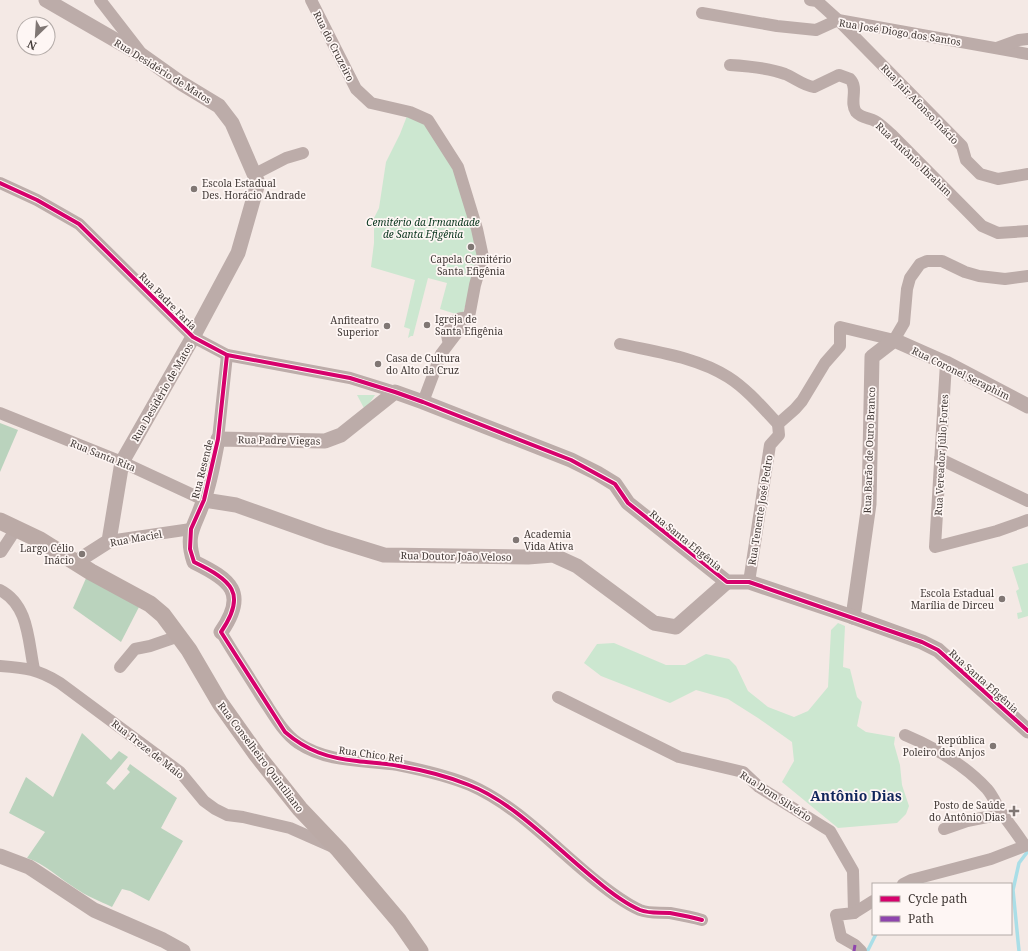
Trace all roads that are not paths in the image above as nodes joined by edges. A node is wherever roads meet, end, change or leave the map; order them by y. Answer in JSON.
{"nodes":[{"id":1,"x":46,"y":0,"type":"edge"},
{"id":2,"x":100,"y":0,"type":"edge"},
{"id":3,"x":311,"y":0,"type":"edge"},
{"id":4,"x":810,"y":0,"type":"edge"},
{"id":5,"x":702,"y":13,"type":"dead end"},
{"id":6,"x":838,"y":20,"type":"junction"},
{"id":7,"x":1028,"y":39,"type":"edge"},
{"id":8,"x":995,"y":48,"type":"junction"},
{"id":9,"x":1028,"y":54,"type":"edge"},
{"id":10,"x":143,"y":56,"type":"junction"},
{"id":11,"x":730,"y":65,"type":"dead end"},
{"id":12,"x":303,"y":153,"type":"dead end"},
{"id":13,"x":255,"y":174,"type":"junction"},
{"id":14,"x":1028,"y":174,"type":"edge"},
{"id":15,"x":0,"y":183,"type":"edge"},
{"id":16,"x":1028,"y":231,"type":"edge"},
{"id":17,"x":1028,"y":276,"type":"edge"},
{"id":18,"x":193,"y":337,"type":"junction"},
{"id":19,"x":894,"y":340,"type":"junction"},
{"id":20,"x":620,"y":344,"type":"dead end"},
{"id":21,"x":227,"y":355,"type":"junction"},
{"id":22,"x":946,"y":363,"type":"junction"},
{"id":23,"x":395,"y":392,"type":"junction"},
{"id":24,"x":423,"y":402,"type":"junction"},
{"id":25,"x":1028,"y":406,"type":"edge"},
{"id":26,"x":0,"y":413,"type":"edge"},
{"id":27,"x":778,"y":424,"type":"junction"},
{"id":28,"x":218,"y":439,"type":"junction"},
{"id":29,"x":940,"y":459,"type":"junction"},
{"id":30,"x":122,"y":462,"type":"junction"},
{"id":31,"x":204,"y":500,"type":"junction"},
{"id":32,"x":1028,"y":501,"type":"edge"},
{"id":33,"x":1028,"y":520,"type":"edge"},
{"id":34,"x":0,"y":521,"type":"edge"},
{"id":35,"x":16,"y":529,"type":"junction"},
{"id":36,"x":191,"y":529,"type":"junction"},
{"id":37,"x":109,"y":541,"type":"junction"},
{"id":38,"x":0,"y":552,"type":"edge"},
{"id":39,"x":76,"y":562,"type":"junction"},
{"id":40,"x":727,"y":582,"type":"junction"},
{"id":41,"x":749,"y":582,"type":"junction"},
{"id":42,"x":0,"y":590,"type":"edge"},
{"id":43,"x":853,"y":617,"type":"junction"},
{"id":44,"x":221,"y":632,"type":"joint"},
{"id":45,"x":179,"y":636,"type":"junction"},
{"id":46,"x":0,"y":666,"type":"edge"},
{"id":47,"x":120,"y":668,"type":"dead end"},
{"id":48,"x":34,"y":669,"type":"junction"},
{"id":49,"x":558,"y":697,"type":"dead end"},
{"id":50,"x":1028,"y":732,"type":"edge"},
{"id":51,"x":905,"y":735,"type":"dead end"},
{"id":52,"x":1002,"y":814,"type":"junction"},
{"id":53,"x":944,"y":829,"type":"dead end"},
{"id":54,"x":339,"y":850,"type":"junction"},
{"id":55,"x":0,"y":856,"type":"edge"},
{"id":56,"x":905,"y":883,"type":"edge"},
{"id":57,"x":872,"y":902,"type":"edge"},
{"id":58,"x":854,"y":913,"type":"junction"},
{"id":59,"x":702,"y":920,"type":"dead end"},
{"id":60,"x":183,"y":951,"type":"edge"},
{"id":61,"x":420,"y":951,"type":"edge"},
{"id":62,"x":861,"y":951,"type":"edge"}],
"edges":[{"from":1,"to":10,"type":"street","name":"Rua Desidério de Matos"},
{"from":2,"to":10,"type":"street"},
{"from":3,"to":24,"type":"street","name":"Rua do Cruzeiro"},
{"from":4,"to":6,"type":"street","name":"Rua Jair Afonso Inácio"},
{"from":5,"to":6,"type":"street","name":"Rua José Diogo dos Santos"},
{"from":6,"to":8,"type":"street","name":"Rua José Diogo dos Santos"},
{"from":6,"to":14,"type":"street","name":"Rua Jair Afonso Inácio"},
{"from":7,"to":8,"type":"street"},
{"from":8,"to":9,"type":"street","name":"Rua José Diogo dos Santos"},
{"from":10,"to":13,"type":"street","name":"Rua Desidério de Matos"},
{"from":11,"to":16,"type":"street","name":"Rua Antônio Ibrahim"},
{"from":12,"to":13,"type":"street"},
{"from":13,"to":18,"type":"street","name":"Rua Desidério de Matos"},
{"from":15,"to":18,"type":"street","name":"Rua Padre Faria"},
{"from":17,"to":19,"type":"street"},
{"from":18,"to":21,"type":"street","name":"Rua Padre Faria"},
{"from":18,"to":30,"type":"street","name":"Rua Desidério de Matos"},
{"from":19,"to":22,"type":"street","name":"Rua Coronel Seraphim"},
{"from":19,"to":27,"type":"street"},
{"from":19,"to":43,"type":"street","name":"Rua Barão de Ouro Branco"},
{"from":20,"to":27,"type":"street"},
{"from":21,"to":23,"type":"street","name":"Rua Padre Faria"},
{"from":21,"to":28,"type":"street","name":"Rua Resende"},
{"from":22,"to":25,"type":"street","name":"Rua Coronel Seraphim"},
{"from":22,"to":29,"type":"street","name":"Rua Vereador Júlio Fortes"},
{"from":23,"to":24,"type":"street","name":"Rua Santa Efigênia"},
{"from":23,"to":28,"type":"street","name":"Rua Padre Viegas"},
{"from":24,"to":40,"type":"street","name":"Rua Santa Efigênia"},
{"from":26,"to":30,"type":"street","name":"Rua Santa Rita"},
{"from":27,"to":41,"type":"street","name":"Rua Tenente José Pedro"},
{"from":28,"to":31,"type":"street","name":"Rua Resende"},
{"from":29,"to":32,"type":"street"},
{"from":29,"to":33,"type":"street","name":"Rua Vereador Júlio Fortes"},
{"from":30,"to":31,"type":"street","name":"Rua Santa Rita"},
{"from":30,"to":37,"type":"street","name":"Rua Desidério de Matos"},
{"from":31,"to":36,"type":"street","name":"Rua Resende"},
{"from":31,"to":40,"type":"street","name":"Rua Doutor João Veloso"},
{"from":34,"to":35,"type":"main road"},
{"from":35,"to":38,"type":"street"},
{"from":35,"to":39,"type":"main road"},
{"from":36,"to":37,"type":"street","name":"Rua Maciel"},
{"from":36,"to":44,"type":"street","name":"Rua Resende"},
{"from":37,"to":39,"type":"street","name":"Rua Maciel"},
{"from":39,"to":45,"type":"main road","name":"Rua Conselheiro Quintiliano"},
{"from":40,"to":41,"type":"street","name":"Rua Santa Efigênia"},
{"from":41,"to":43,"type":"street","name":"Rua Santa Efigênia"},
{"from":42,"to":48,"type":"street"},
{"from":43,"to":50,"type":"street","name":"Rua Santa Efigênia"},
{"from":44,"to":59,"type":"street","name":"Rua Chico Rei"},
{"from":45,"to":47,"type":"street"},
{"from":45,"to":54,"type":"main road","name":"Rua Conselheiro Quintiliano"},
{"from":46,"to":48,"type":"street","name":"Rua Treze de Maio"},
{"from":48,"to":54,"type":"street","name":"Rua Treze de Maio"},
{"from":49,"to":58,"type":"street","name":"Rua Dom Silvério"},
{"from":51,"to":52,"type":"street"},
{"from":52,"to":53,"type":"street"},
{"from":52,"to":56,"type":"street"},
{"from":54,"to":61,"type":"main road","name":"Rua Conselheiro Quintiliano"},
{"from":55,"to":60,"type":"street"},
{"from":57,"to":58,"type":"street"},
{"from":58,"to":62,"type":"street"}]}
